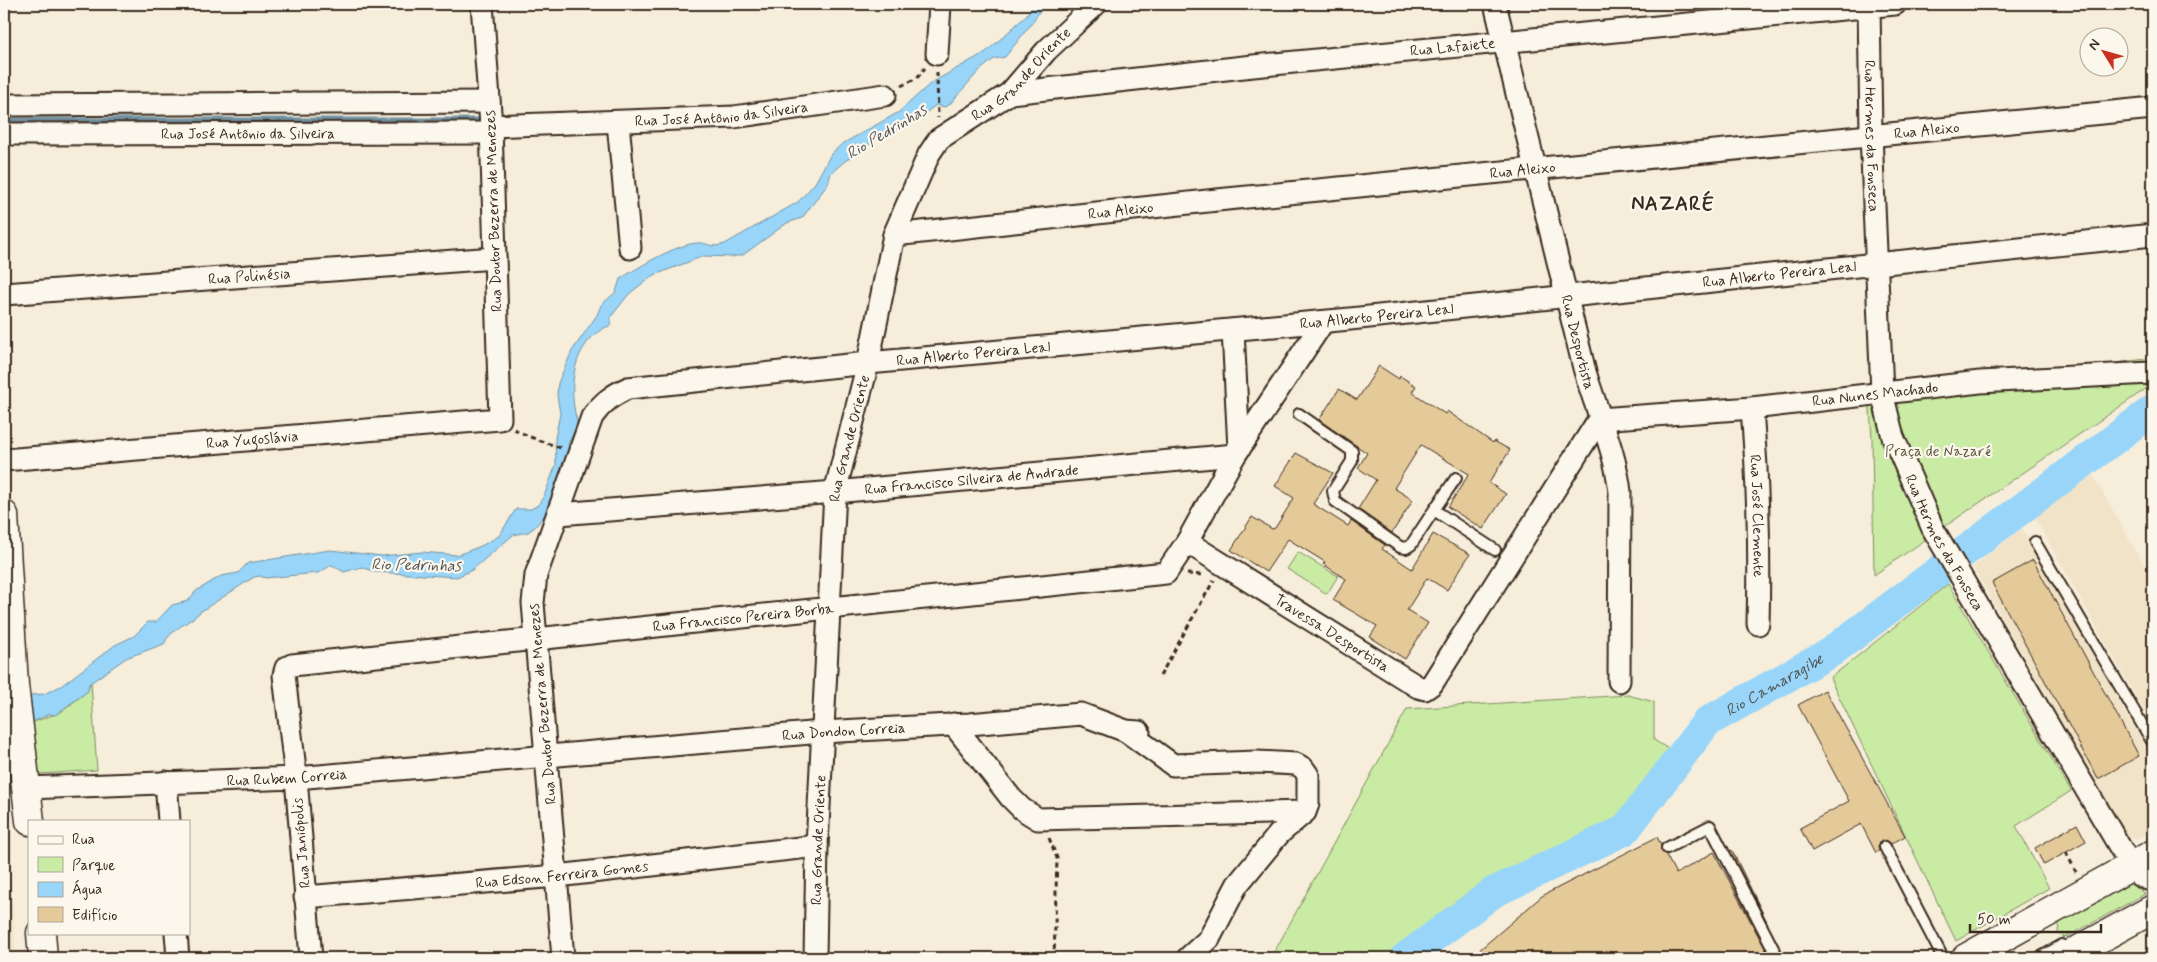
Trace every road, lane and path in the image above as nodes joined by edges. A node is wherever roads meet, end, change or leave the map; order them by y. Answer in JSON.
{"nodes":[{"id":1,"x":482,"y":4,"type":"edge"},
{"id":2,"x":940,"y":4,"type":"edge"},
{"id":3,"x":1096,"y":4,"type":"edge"},
{"id":4,"x":1496,"y":4,"type":"edge"},
{"id":5,"x":1895,"y":4,"type":"edge"},
{"id":6,"x":1870,"y":5,"type":"edge"},
{"id":7,"x":1505,"y":41,"type":"junction"},
{"id":8,"x":937,"y":59,"type":"junction"},
{"id":9,"x":1010,"y":93,"type":"junction"},
{"id":10,"x":885,"y":95,"type":"joint"},
{"id":11,"x":938,"y":101,"type":"dead end"},
{"id":12,"x":489,"y":102,"type":"junction"},
{"id":13,"x":4,"y":106,"type":"edge"},
{"id":14,"x":2153,"y":108,"type":"edge"},
{"id":15,"x":618,"y":123,"type":"junction"},
{"id":16,"x":491,"y":129,"type":"junction"},
{"id":17,"x":4,"y":134,"type":"edge"},
{"id":18,"x":1871,"y":134,"type":"junction"},
{"id":19,"x":1535,"y":169,"type":"junction"},
{"id":20,"x":894,"y":235,"type":"junction"},
{"id":21,"x":2153,"y":235,"type":"edge"},
{"id":22,"x":630,"y":248,"type":"dead end"},
{"id":23,"x":495,"y":258,"type":"junction"},
{"id":24,"x":1877,"y":264,"type":"junction"},
{"id":25,"x":4,"y":294,"type":"edge"},
{"id":26,"x":1567,"y":295,"type":"junction"},
{"id":27,"x":1323,"y":322,"type":"junction"},
{"id":28,"x":1233,"y":330,"type":"junction"},
{"id":29,"x":868,"y":363,"type":"junction"},
{"id":30,"x":2151,"y":373,"type":"dead end"},
{"id":31,"x":1882,"y":392,"type":"junction"},
{"id":32,"x":603,"y":402,"type":"joint"},
{"id":33,"x":1752,"y":408,"type":"junction"},
{"id":34,"x":1299,"y":414,"type":"dead end"},
{"id":35,"x":1599,"y":419,"type":"junction"},
{"id":36,"x":508,"y":424,"type":"junction"},
{"id":37,"x":568,"y":450,"type":"dead end"},
{"id":38,"x":1237,"y":452,"type":"junction"},
{"id":39,"x":4,"y":460,"type":"edge"},
{"id":40,"x":1456,"y":478,"type":"dead end"},
{"id":41,"x":835,"y":492,"type":"junction"},
{"id":42,"x":1434,"y":510,"type":"junction"},
{"id":43,"x":559,"y":514,"type":"junction"},
{"id":44,"x":4,"y":515,"type":"edge"},
{"id":45,"x":1186,"y":542,"type":"junction"},
{"id":46,"x":2035,"y":542,"type":"dead end"},
{"id":47,"x":1495,"y":550,"type":"dead end"},
{"id":48,"x":1166,"y":573,"type":"junction"},
{"id":49,"x":5,"y":581,"type":"edge"},
{"id":50,"x":828,"y":610,"type":"junction"},
{"id":51,"x":1758,"y":624,"type":"dead end"},
{"id":52,"x":534,"y":637,"type":"junction"},
{"id":53,"x":286,"y":668,"type":"joint"},
{"id":54,"x":1160,"y":676,"type":"dead end"},
{"id":55,"x":1620,"y":681,"type":"dead end"},
{"id":56,"x":953,"y":724,"type":"junction"},
{"id":57,"x":822,"y":732,"type":"junction"},
{"id":58,"x":2153,"y":743,"type":"edge"},
{"id":59,"x":546,"y":757,"type":"junction"},
{"id":60,"x":296,"y":778,"type":"junction"},
{"id":61,"x":166,"y":782,"type":"junction"},
{"id":62,"x":26,"y":788,"type":"junction"},
{"id":63,"x":1306,"y":812,"type":"junction"},
{"id":64,"x":1038,"y":819,"type":"junction"},
{"id":65,"x":30,"y":820,"type":"edge"},
{"id":66,"x":168,"y":820,"type":"edge"},
{"id":67,"x":817,"y":846,"type":"junction"},
{"id":68,"x":1885,"y":847,"type":"dead end"},
{"id":69,"x":1667,"y":848,"type":"dead end"},
{"id":70,"x":2146,"y":868,"type":"edge"},
{"id":71,"x":557,"y":876,"type":"junction"},
{"id":72,"x":305,"y":897,"type":"junction"},
{"id":73,"x":2153,"y":910,"type":"edge"},
{"id":74,"x":41,"y":934,"type":"edge"},
{"id":75,"x":176,"y":934,"type":"edge"},
{"id":76,"x":2014,"y":944,"type":"dead end"},
{"id":77,"x":2069,"y":949,"type":"edge"},
{"id":78,"x":43,"y":958,"type":"edge"},
{"id":79,"x":178,"y":958,"type":"edge"},
{"id":80,"x":311,"y":958,"type":"edge"},
{"id":81,"x":563,"y":958,"type":"edge"},
{"id":82,"x":816,"y":958,"type":"edge"},
{"id":83,"x":1054,"y":958,"type":"edge"},
{"id":84,"x":1188,"y":958,"type":"edge"},
{"id":85,"x":1778,"y":958,"type":"edge"},
{"id":86,"x":1943,"y":958,"type":"edge"},
{"id":87,"x":1966,"y":958,"type":"edge"},
{"id":88,"x":2039,"y":958,"type":"edge"}],
"edges":[{"from":1,"to":12,"type":"street","name":"Rua Doutor Bezerra de Menezes"},
{"from":2,"to":8,"type":"street"},
{"from":3,"to":9,"type":"street","name":"Rua Grande Oriente"},
{"from":4,"to":7,"type":"street","name":"Rua Desportista"},
{"from":5,"to":6,"type":"street","name":"Rua Lafaiete"},
{"from":6,"to":7,"type":"street","name":"Rua Lafaiete"},
{"from":6,"to":18,"type":"street","name":"Rua Hermes da Fonseca"},
{"from":7,"to":9,"type":"street","name":"Rua Lafaiete"},
{"from":7,"to":19,"type":"street","name":"Rua Desportista"},
{"from":8,"to":10,"type":"path"},
{"from":8,"to":11,"type":"path"},
{"from":9,"to":20,"type":"street","name":"Rua Grande Oriente"},
{"from":10,"to":15,"type":"street","name":"Rua José Antônio da Silveira"},
{"from":12,"to":13,"type":"street","name":"Rua José Antônio da Silveira"},
{"from":12,"to":16,"type":"street","name":"Rua Doutor Bezerra de Menezes"},
{"from":14,"to":18,"type":"street","name":"Rua Aleixo"},
{"from":15,"to":16,"type":"street","name":"Rua José Antônio da Silveira"},
{"from":15,"to":22,"type":"street"},
{"from":16,"to":17,"type":"street","name":"Rua José Antônio da Silveira"},
{"from":16,"to":23,"type":"street","name":"Rua Doutor Bezerra de Menezes"},
{"from":18,"to":19,"type":"street","name":"Rua Aleixo"},
{"from":18,"to":24,"type":"street","name":"Rua Hermes da Fonseca"},
{"from":19,"to":20,"type":"street","name":"Rua Aleixo"},
{"from":19,"to":26,"type":"street","name":"Rua Desportista"},
{"from":20,"to":29,"type":"street","name":"Rua Grande Oriente"},
{"from":21,"to":24,"type":"street","name":"Rua Alberto Pereira Leal"},
{"from":23,"to":25,"type":"street","name":"Rua Polinésia"},
{"from":23,"to":36,"type":"street","name":"Rua Doutor Bezerra de Menezes"},
{"from":24,"to":26,"type":"street","name":"Rua Alberto Pereira Leal"},
{"from":24,"to":31,"type":"street","name":"Rua Hermes da Fonseca"},
{"from":26,"to":27,"type":"street","name":"Rua Alberto Pereira Leal"},
{"from":26,"to":35,"type":"street","name":"Rua Desportista"},
{"from":27,"to":28,"type":"street","name":"Rua Alberto Pereira Leal"},
{"from":27,"to":38,"type":"street"},
{"from":28,"to":29,"type":"street","name":"Rua Alberto Pereira Leal"},
{"from":28,"to":38,"type":"street"},
{"from":29,"to":32,"type":"street","name":"Rua Alberto Pereira Leal"},
{"from":29,"to":41,"type":"street","name":"Rua Grande Oriente"},
{"from":30,"to":31,"type":"street","name":"Rua Nunes Machado"},
{"from":31,"to":33,"type":"street","name":"Rua Nunes Machado"},
{"from":31,"to":70,"type":"street","name":"Rua Hermes da Fonseca"},
{"from":32,"to":43,"type":"street","name":"Rua Doutor Bezerra de Menezes"},
{"from":33,"to":35,"type":"street","name":"Rua Nunes Machado"},
{"from":33,"to":51,"type":"street","name":"Rua José Clemente"},
{"from":34,"to":42,"type":"lane"},
{"from":35,"to":45,"type":"street","name":"Travessa Desportista"},
{"from":35,"to":55,"type":"street","name":"Rua Desportista"},
{"from":36,"to":37,"type":"path"},
{"from":36,"to":39,"type":"street","name":"Rua Yugoslávia"},
{"from":38,"to":41,"type":"street","name":"Rua Francisco Silveira de Andrade"},
{"from":38,"to":45,"type":"street"},
{"from":40,"to":42,"type":"lane"},
{"from":41,"to":43,"type":"street","name":"Rua Francisco Silveira de Andrade"},
{"from":41,"to":50,"type":"street","name":"Rua Grande Oriente"},
{"from":42,"to":47,"type":"lane"},
{"from":43,"to":52,"type":"street","name":"Rua Doutor Bezerra de Menezes"},
{"from":44,"to":49,"type":"street"},
{"from":45,"to":48,"type":"street"},
{"from":46,"to":58,"type":"lane"},
{"from":48,"to":50,"type":"street","name":"Rua Francisco Pereira Borba"},
{"from":48,"to":54,"type":"path"},
{"from":49,"to":62,"type":"street"},
{"from":50,"to":52,"type":"street","name":"Rua Francisco Pereira Borba"},
{"from":50,"to":57,"type":"street","name":"Rua Grande Oriente"},
{"from":52,"to":53,"type":"street","name":"Rua Francisco Pereira Borba"},
{"from":52,"to":59,"type":"street","name":"Rua Doutor Bezerra de Menezes"},
{"from":53,"to":60,"type":"street","name":"Rua Janiópolis"},
{"from":56,"to":57,"type":"street","name":"Rua Dondon Correia"},
{"from":56,"to":63,"type":"street","name":"Rua Dondon Correia"},
{"from":56,"to":64,"type":"street"},
{"from":57,"to":59,"type":"street","name":"Rua Dondon Correia"},
{"from":57,"to":67,"type":"street","name":"Rua Grande Oriente"},
{"from":59,"to":60,"type":"street","name":"Rua Rubem Correia"},
{"from":59,"to":71,"type":"street","name":"Rua Doutor Bezerra de Menezes"},
{"from":60,"to":61,"type":"street","name":"Rua Rubem Correia"},
{"from":60,"to":72,"type":"street","name":"Rua Janiópolis"},
{"from":61,"to":62,"type":"street","name":"Rua Rubem Correia"},
{"from":61,"to":66,"type":"street"},
{"from":62,"to":65,"type":"street"},
{"from":63,"to":64,"type":"street"},
{"from":63,"to":84,"type":"street"},
{"from":64,"to":83,"type":"path"},
{"from":67,"to":71,"type":"street","name":"Rua Edson Ferreira Gomes"},
{"from":67,"to":82,"type":"street","name":"Rua Grande Oriente"},
{"from":68,"to":86,"type":"lane"},
{"from":69,"to":85,"type":"lane"},
{"from":70,"to":76,"type":"lane"},
{"from":70,"to":87,"type":"street"},
{"from":71,"to":72,"type":"street","name":"Rua Edson Ferreira Gomes"},
{"from":71,"to":81,"type":"street","name":"Rua Doutor Bezerra de Menezes"},
{"from":72,"to":80,"type":"street","name":"Rua Janiópolis"},
{"from":73,"to":77,"type":"street"},
{"from":74,"to":78,"type":"street"},
{"from":75,"to":79,"type":"street"},
{"from":77,"to":88,"type":"lane"}]}
